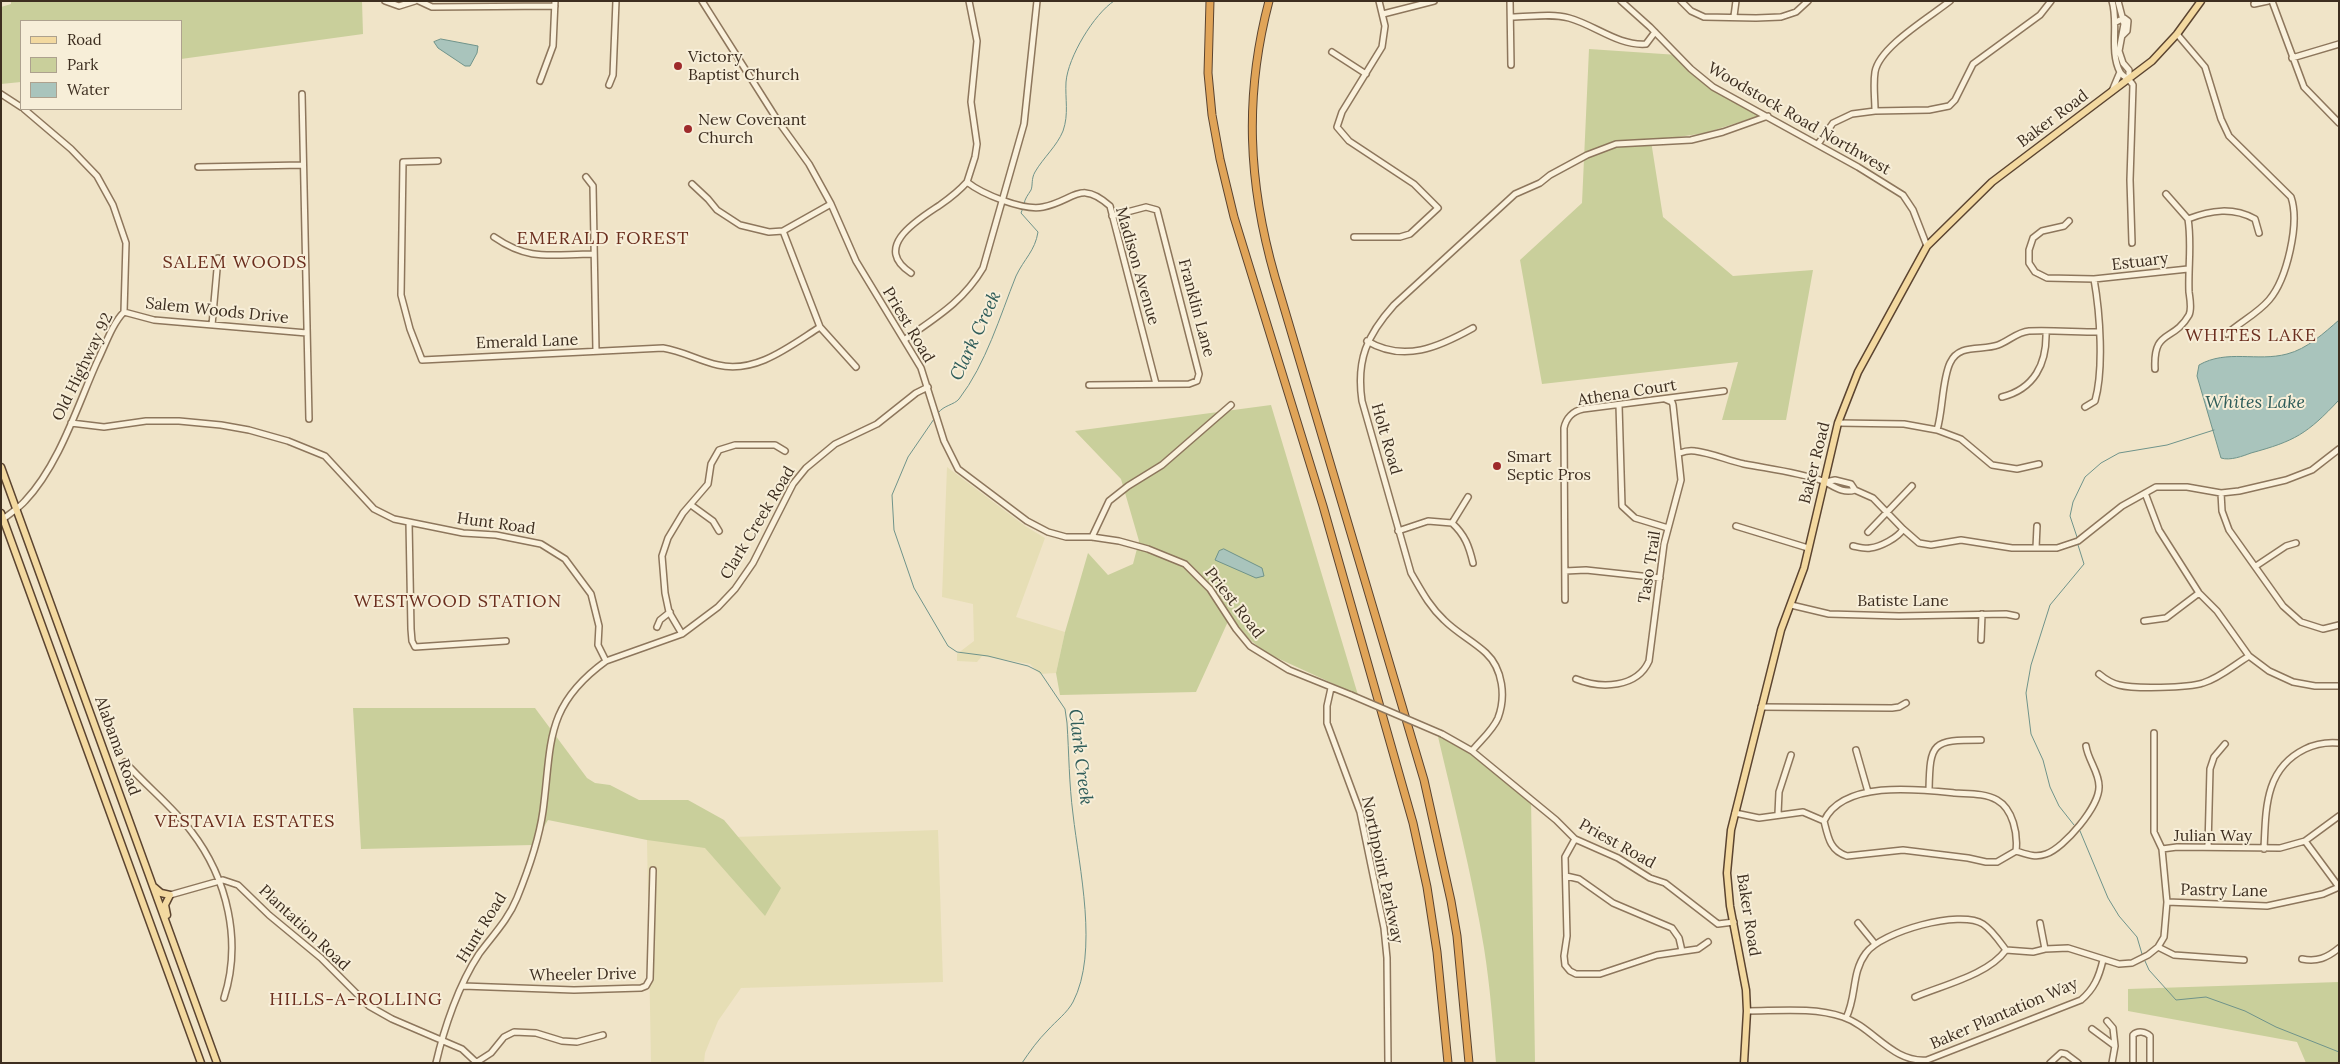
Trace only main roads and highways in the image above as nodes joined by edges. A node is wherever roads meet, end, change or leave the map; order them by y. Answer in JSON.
{"nodes":[{"id":1,"x":1210,"y":1,"type":"edge"},
{"id":2,"x":1269,"y":1,"type":"edge"},
{"id":3,"x":2201,"y":1,"type":"edge"},
{"id":4,"x":1,"y":467,"type":"edge"},
{"id":5,"x":2,"y":517,"type":"edge"},
{"id":6,"x":152,"y":885,"type":"junction"},
{"id":7,"x":174,"y":943,"type":"junction"},
{"id":8,"x":202,"y":1063,"type":"edge"},
{"id":9,"x":217,"y":1063,"type":"edge"},
{"id":10,"x":1448,"y":1063,"type":"edge"},
{"id":11,"x":1469,"y":1063,"type":"edge"},
{"id":12,"x":1744,"y":1063,"type":"edge"}],
"edges":[{"from":1,"to":10,"type":"highway"},
{"from":2,"to":11,"type":"highway"},
{"from":3,"to":12,"type":"main road","name":"Baker Road"},
{"from":4,"to":6,"type":"main road","name":"Alabama Road"},
{"from":5,"to":8,"type":"main road","name":"Alabama Road"},
{"from":6,"to":7,"type":"main road","name":"Alabama Road"},
{"from":6,"to":7,"type":"main road"},
{"from":7,"to":9,"type":"main road","name":"Alabama Road"}]}
